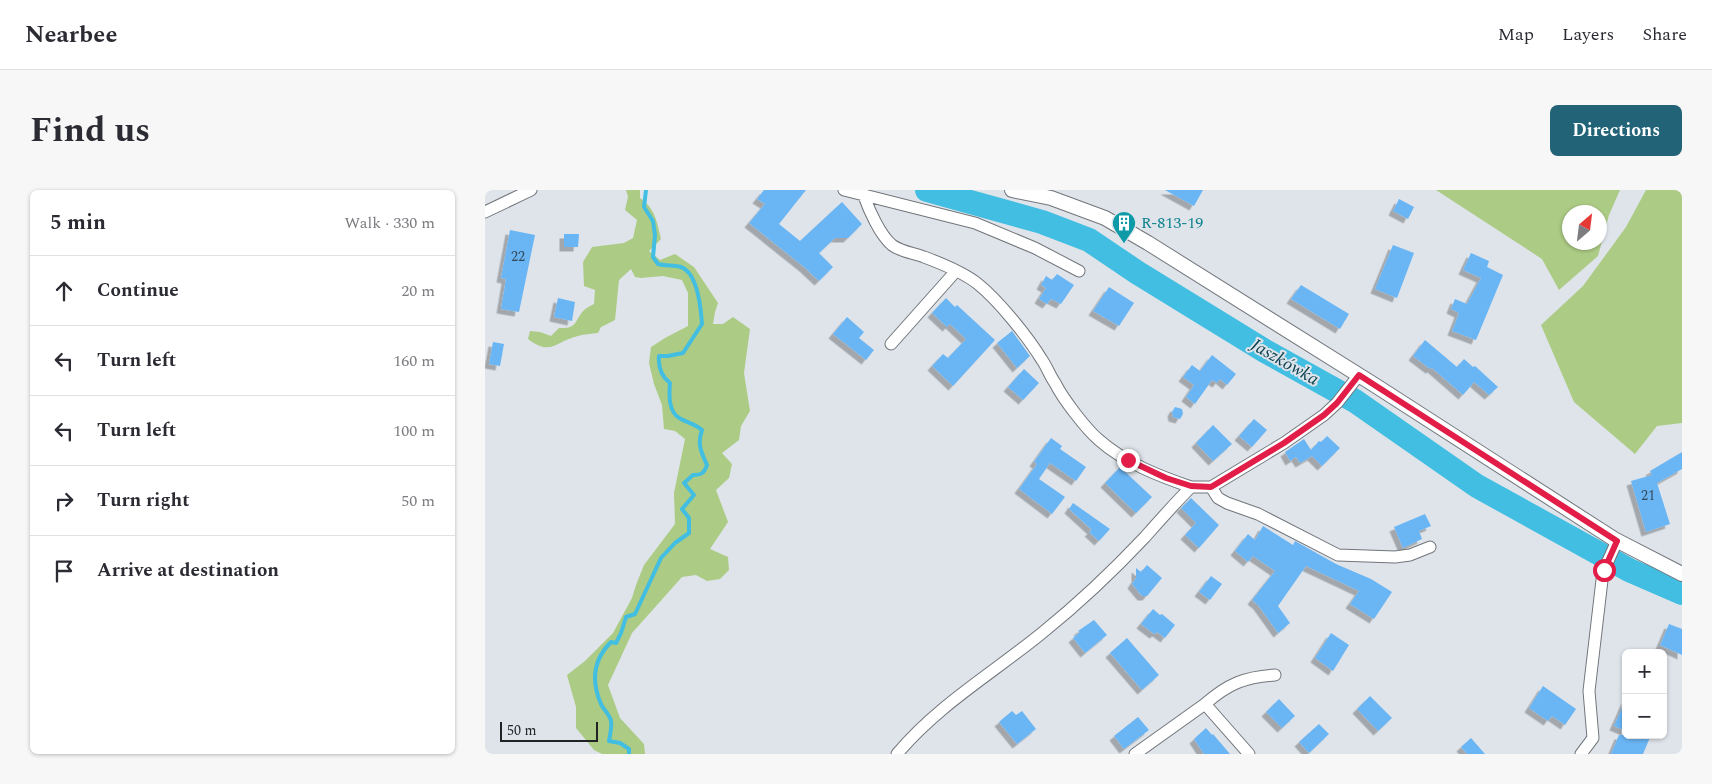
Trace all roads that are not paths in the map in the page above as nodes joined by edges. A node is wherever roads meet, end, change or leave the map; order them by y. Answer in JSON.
{"nodes":[{"id":1,"x":531,"y":190,"type":"edge"},
{"id":2,"x":844,"y":190,"type":"edge"},
{"id":3,"x":1012,"y":190,"type":"edge"},
{"id":4,"x":864,"y":196,"type":"junction"},
{"id":5,"x":485,"y":212,"type":"edge"},
{"id":6,"x":956,"y":271,"type":"junction"},
{"id":7,"x":1079,"y":271,"type":"dead end"},
{"id":8,"x":891,"y":344,"type":"dead end"},
{"id":9,"x":1359,"y":375,"type":"junction"},
{"id":10,"x":1191,"y":486,"type":"junction"},
{"id":11,"x":1211,"y":487,"type":"junction"},
{"id":12,"x":1616,"y":545,"type":"junction"},
{"id":13,"x":1430,"y":547,"type":"dead end"},
{"id":14,"x":1682,"y":574,"type":"edge"},
{"id":15,"x":1275,"y":676,"type":"dead end"},
{"id":16,"x":1205,"y":704,"type":"junction"},
{"id":17,"x":897,"y":754,"type":"edge"},
{"id":18,"x":1135,"y":754,"type":"edge"},
{"id":19,"x":1249,"y":754,"type":"edge"},
{"id":20,"x":1581,"y":754,"type":"edge"}],
"edges":[{"from":1,"to":5,"type":"street"},
{"from":2,"to":4,"type":"street"},
{"from":3,"to":9,"type":"street"},
{"from":4,"to":6,"type":"street"},
{"from":4,"to":7,"type":"street"},
{"from":6,"to":8,"type":"street"},
{"from":6,"to":10,"type":"street"},
{"from":9,"to":11,"type":"street"},
{"from":9,"to":12,"type":"street"},
{"from":10,"to":11,"type":"street"},
{"from":10,"to":17,"type":"street"},
{"from":11,"to":13,"type":"street"},
{"from":12,"to":14,"type":"street"},
{"from":12,"to":20,"type":"street"},
{"from":15,"to":16,"type":"street"},
{"from":16,"to":18,"type":"street"},
{"from":16,"to":19,"type":"street"}]}
